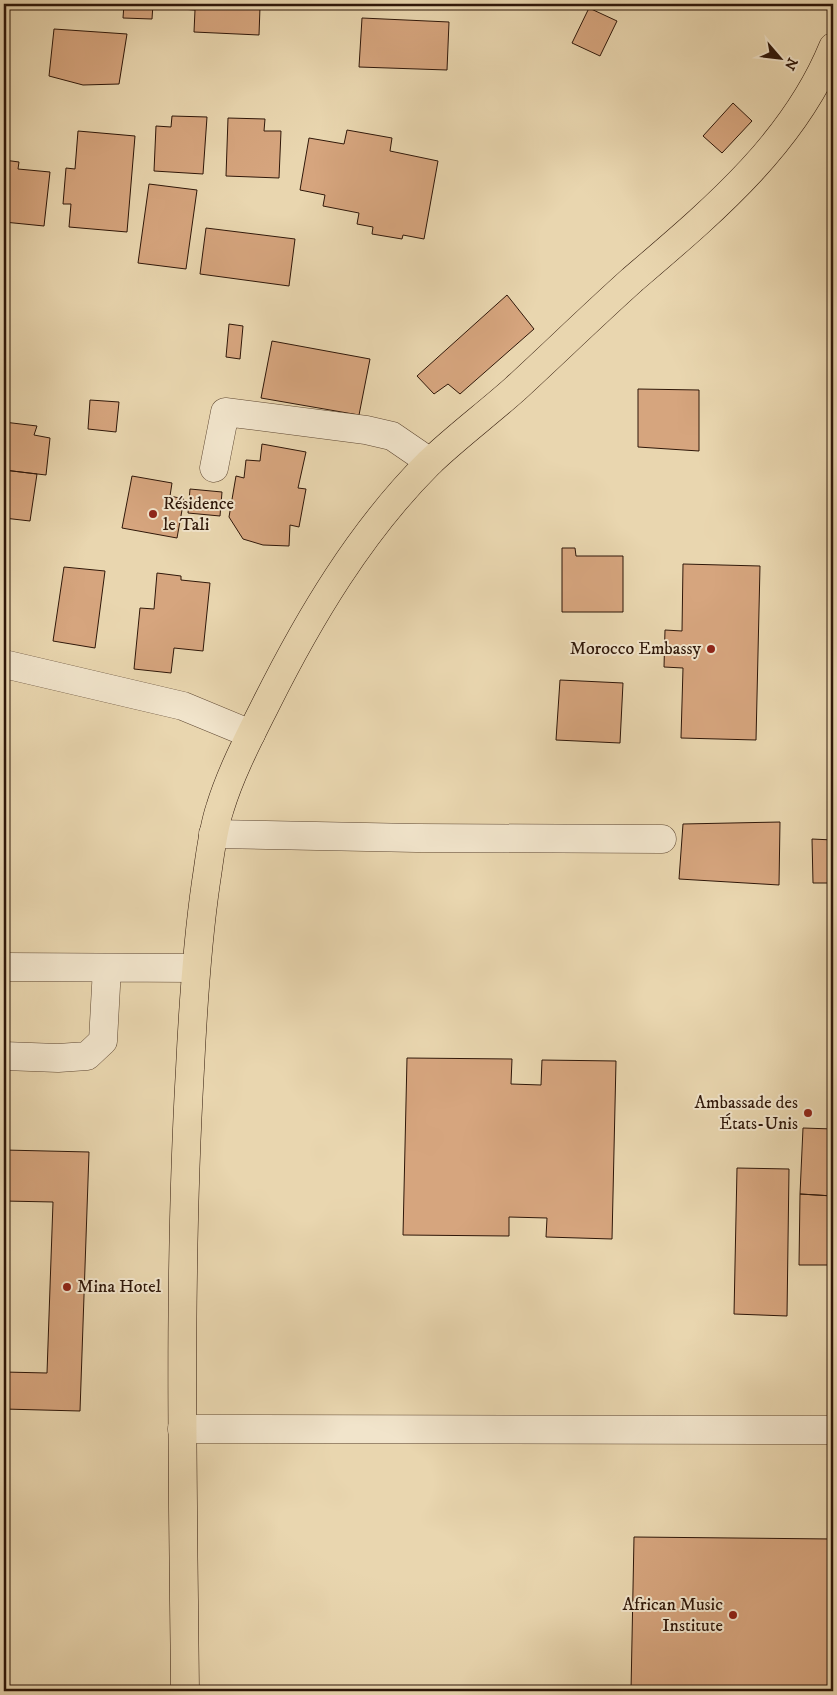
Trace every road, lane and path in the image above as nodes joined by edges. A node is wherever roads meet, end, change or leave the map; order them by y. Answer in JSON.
{"nodes":[{"id":1,"x":833,"y":47,"type":"edge"},
{"id":2,"x":430,"y":462,"type":"junction"},
{"id":3,"x":214,"y":468,"type":"dead end"},
{"id":4,"x":4,"y":664,"type":"edge"},
{"id":5,"x":251,"y":734,"type":"junction"},
{"id":6,"x":213,"y":834,"type":"junction"},
{"id":7,"x":662,"y":839,"type":"dead end"},
{"id":8,"x":4,"y":967,"type":"edge"},
{"id":9,"x":107,"y":968,"type":"junction"},
{"id":10,"x":195,"y":968,"type":"junction"},
{"id":11,"x":4,"y":1056,"type":"edge"},
{"id":12,"x":182,"y":1429,"type":"junction"},
{"id":13,"x":833,"y":1430,"type":"edge"},
{"id":14,"x":185,"y":1691,"type":"edge"}],
"edges":[{"from":1,"to":2,"type":"main road"},
{"from":2,"to":3,"type":"street"},
{"from":2,"to":5,"type":"main road"},
{"from":4,"to":5,"type":"street"},
{"from":5,"to":6,"type":"main road"},
{"from":6,"to":7,"type":"street"},
{"from":6,"to":10,"type":"main road"},
{"from":8,"to":9,"type":"street"},
{"from":9,"to":10,"type":"street"},
{"from":9,"to":11,"type":"street"},
{"from":10,"to":12,"type":"main road"},
{"from":12,"to":13,"type":"street"},
{"from":12,"to":14,"type":"main road"}]}
